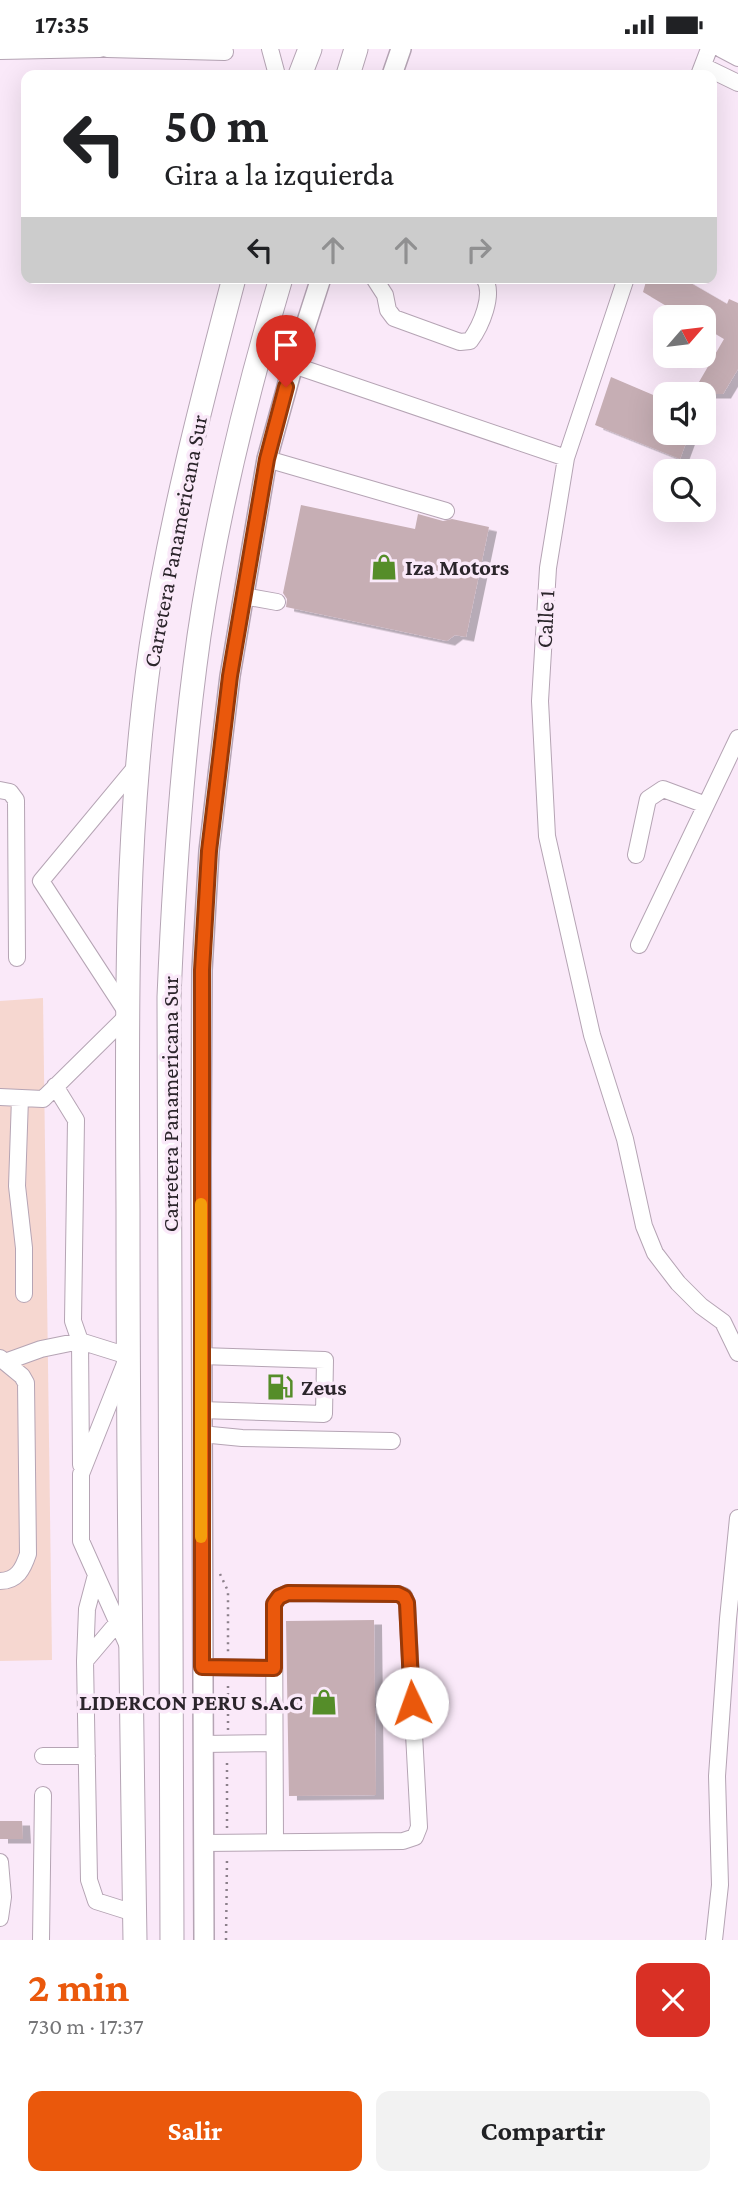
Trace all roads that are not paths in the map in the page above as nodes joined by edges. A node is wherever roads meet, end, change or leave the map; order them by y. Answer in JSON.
{"nodes":[{"id":1,"x":100,"y":49,"type":"edge"},
{"id":2,"x":107,"y":49,"type":"edge"},
{"id":3,"x":270,"y":49,"type":"edge"},
{"id":4,"x":310,"y":49,"type":"edge"},
{"id":5,"x":356,"y":49,"type":"edge"},
{"id":6,"x":401,"y":49,"type":"edge"},
{"id":7,"x":709,"y":49,"type":"edge"},
{"id":8,"x":721,"y":49,"type":"edge"},
{"id":9,"x":0,"y":51,"type":"edge"},
{"id":10,"x":225,"y":52,"type":"dead end"},
{"id":11,"x":738,"y":58,"type":"edge"},
{"id":12,"x":276,"y":70,"type":"edge"},
{"id":13,"x":302,"y":70,"type":"edge"},
{"id":14,"x":350,"y":70,"type":"edge"},
{"id":15,"x":394,"y":70,"type":"edge"},
{"id":16,"x":701,"y":70,"type":"edge"},
{"id":17,"x":717,"y":76,"type":"edge"},
{"id":18,"x":738,"y":83,"type":"edge"},
{"id":19,"x":232,"y":284,"type":"edge"},
{"id":20,"x":279,"y":284,"type":"edge"},
{"id":21,"x":319,"y":284,"type":"edge"},
{"id":22,"x":378,"y":284,"type":"edge"},
{"id":23,"x":488,"y":284,"type":"edge"},
{"id":24,"x":624,"y":284,"type":"edge"},
{"id":25,"x":293,"y":365,"type":"junction"},
{"id":26,"x":267,"y":459,"type":"junction"},
{"id":27,"x":566,"y":459,"type":"junction"},
{"id":28,"x":446,"y":511,"type":"dead end"},
{"id":29,"x":243,"y":596,"type":"junction"},
{"id":30,"x":277,"y":602,"type":"dead end"},
{"id":31,"x":738,"y":738,"type":"edge"},
{"id":32,"x":139,"y":763,"type":"junction"},
{"id":33,"x":0,"y":790,"type":"edge"},
{"id":34,"x":706,"y":805,"type":"junction"},
{"id":35,"x":635,"y":855,"type":"dead end"},
{"id":36,"x":16,"y":879,"type":"junction"},
{"id":37,"x":41,"y":880,"type":"junction"},
{"id":38,"x":639,"y":945,"type":"dead end"},
{"id":39,"x":17,"y":958,"type":"dead end"},
{"id":40,"x":127,"y":1014,"type":"junction"},
{"id":41,"x":55,"y":1087,"type":"junction"},
{"id":42,"x":0,"y":1097,"type":"edge"},
{"id":43,"x":20,"y":1098,"type":"junction"},
{"id":44,"x":0,"y":1144,"type":"edge"},
{"id":45,"x":17,"y":1145,"type":"junction"},
{"id":46,"x":24,"y":1294,"type":"dead end"},
{"id":47,"x":730,"y":1322,"type":"edge"},
{"id":48,"x":80,"y":1341,"type":"junction"},
{"id":49,"x":738,"y":1353,"type":"edge"},
{"id":50,"x":128,"y":1356,"type":"junction"},
{"id":51,"x":201,"y":1356,"type":"junction"},
{"id":52,"x":3,"y":1360,"type":"edge"},
{"id":53,"x":201,"y":1410,"type":"junction"},
{"id":54,"x":201,"y":1434,"type":"junction"},
{"id":55,"x":392,"y":1441,"type":"dead end"},
{"id":56,"x":81,"y":1474,"type":"junction"},
{"id":57,"x":738,"y":1518,"type":"edge"},
{"id":58,"x":96,"y":1575,"type":"junction"},
{"id":59,"x":0,"y":1581,"type":"edge"},
{"id":60,"x":124,"y":1615,"type":"junction"},
{"id":61,"x":85,"y":1661,"type":"junction"},
{"id":62,"x":202,"y":1667,"type":"junction"},
{"id":63,"x":274,"y":1668,"type":"junction"},
{"id":64,"x":274,"y":1743,"type":"junction"},
{"id":65,"x":202,"y":1744,"type":"junction"},
{"id":66,"x":43,"y":1756,"type":"dead end"},
{"id":67,"x":87,"y":1756,"type":"junction"},
{"id":68,"x":43,"y":1795,"type":"dead end"},
{"id":69,"x":275,"y":1842,"type":"junction"},
{"id":70,"x":203,"y":1843,"type":"junction"},
{"id":71,"x":0,"y":1862,"type":"edge"},
{"id":72,"x":2,"y":1897,"type":"edge"},
{"id":73,"x":134,"y":1913,"type":"junction"},
{"id":74,"x":0,"y":1918,"type":"edge"},
{"id":75,"x":41,"y":1940,"type":"edge"},
{"id":76,"x":135,"y":1940,"type":"edge"},
{"id":77,"x":173,"y":1940,"type":"edge"},
{"id":78,"x":204,"y":1940,"type":"edge"},
{"id":79,"x":714,"y":1940,"type":"edge"}],
"edges":[{"from":1,"to":9,"type":"street"},
{"from":2,"to":10,"type":"street"},
{"from":3,"to":12,"type":"street"},
{"from":4,"to":13,"type":"highway"},
{"from":5,"to":14,"type":"highway"},
{"from":6,"to":15,"type":"main road"},
{"from":7,"to":16,"type":"street"},
{"from":8,"to":11,"type":"street"},
{"from":17,"to":18,"type":"street"},
{"from":19,"to":32,"type":"highway","name":"Carretera Panamericana Sur"},
{"from":20,"to":77,"type":"highway","name":"Carretera Panamericana Sur"},
{"from":21,"to":25,"type":"main road"},
{"from":22,"to":23,"type":"street"},
{"from":24,"to":27,"type":"street","name":"Calle 1"},
{"from":25,"to":26,"type":"main road"},
{"from":25,"to":27,"type":"street"},
{"from":26,"to":28,"type":"street"},
{"from":26,"to":29,"type":"main road"},
{"from":27,"to":47,"type":"street","name":"Calle 1"},
{"from":29,"to":30,"type":"street"},
{"from":29,"to":51,"type":"main road"},
{"from":31,"to":34,"type":"street"},
{"from":32,"to":37,"type":"street"},
{"from":32,"to":40,"type":"highway","name":"Carretera Panamericana Sur"},
{"from":33,"to":36,"type":"street"},
{"from":34,"to":35,"type":"street"},
{"from":34,"to":38,"type":"street"},
{"from":36,"to":37,"type":"street"},
{"from":36,"to":39,"type":"street"},
{"from":37,"to":40,"type":"street"},
{"from":40,"to":41,"type":"street"},
{"from":40,"to":50,"type":"highway","name":"Carretera Panamericana Sur"},
{"from":41,"to":43,"type":"street"},
{"from":41,"to":48,"type":"street"},
{"from":42,"to":43,"type":"street"},
{"from":43,"to":45,"type":"street"},
{"from":44,"to":45,"type":"street"},
{"from":45,"to":46,"type":"street"},
{"from":47,"to":49,"type":"street"},
{"from":48,"to":50,"type":"street"},
{"from":48,"to":52,"type":"street"},
{"from":48,"to":56,"type":"street"},
{"from":50,"to":56,"type":"street"},
{"from":50,"to":60,"type":"highway","name":"Carretera Panamericana Sur"},
{"from":51,"to":53,"type":"main road"},
{"from":51,"to":53,"type":"street"},
{"from":52,"to":59,"type":"street"},
{"from":53,"to":54,"type":"main road"},
{"from":54,"to":55,"type":"street"},
{"from":54,"to":62,"type":"main road"},
{"from":56,"to":58,"type":"street"},
{"from":57,"to":79,"type":"street"},
{"from":58,"to":60,"type":"street"},
{"from":58,"to":61,"type":"street"},
{"from":60,"to":61,"type":"street"},
{"from":60,"to":73,"type":"highway","name":"Carretera Panamericana Sur"},
{"from":61,"to":67,"type":"street"},
{"from":62,"to":63,"type":"street"},
{"from":62,"to":65,"type":"main road"},
{"from":63,"to":64,"type":"street"},
{"from":63,"to":69,"type":"street"},
{"from":64,"to":65,"type":"street"},
{"from":64,"to":69,"type":"street"},
{"from":65,"to":70,"type":"main road"},
{"from":66,"to":67,"type":"street"},
{"from":67,"to":73,"type":"street"},
{"from":68,"to":75,"type":"street"},
{"from":69,"to":70,"type":"street"},
{"from":70,"to":78,"type":"main road"},
{"from":71,"to":72,"type":"street"},
{"from":72,"to":74,"type":"street"},
{"from":73,"to":76,"type":"highway","name":"Carretera Panamericana Sur"}]}
